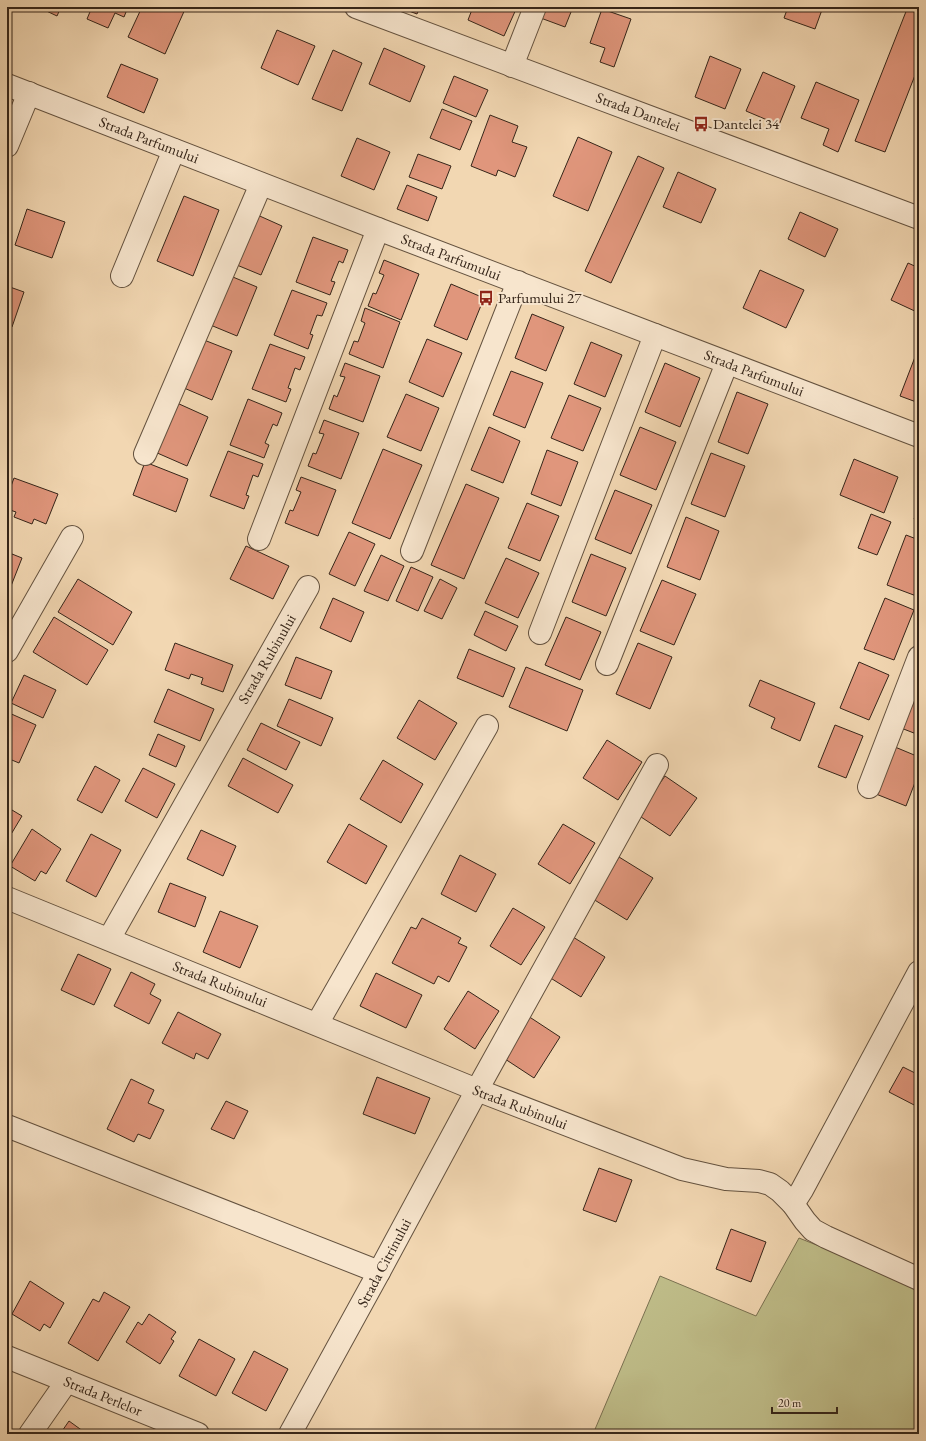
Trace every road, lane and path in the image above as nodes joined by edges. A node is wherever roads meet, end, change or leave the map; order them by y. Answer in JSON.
{"nodes":[{"id":1,"x":356,"y":7,"type":"edge"},
{"id":2,"x":536,"y":7,"type":"edge"},
{"id":3,"x":512,"y":66,"type":"junction"},
{"id":4,"x":7,"y":85,"type":"edge"},
{"id":5,"x":29,"y":93,"type":"junction"},
{"id":6,"x":7,"y":146,"type":"edge"},
{"id":7,"x":174,"y":150,"type":"junction"},
{"id":8,"x":261,"y":184,"type":"junction"},
{"id":9,"x":919,"y":218,"type":"edge"},
{"id":10,"x":378,"y":229,"type":"junction"},
{"id":11,"x":122,"y":276,"type":"dead end"},
{"id":12,"x":518,"y":282,"type":"junction"},
{"id":13,"x":655,"y":335,"type":"junction"},
{"id":14,"x":727,"y":363,"type":"junction"},
{"id":15,"x":919,"y":436,"type":"edge"},
{"id":16,"x":145,"y":454,"type":"dead end"},
{"id":17,"x":72,"y":536,"type":"dead end"},
{"id":18,"x":260,"y":538,"type":"dead end"},
{"id":19,"x":412,"y":551,"type":"dead end"},
{"id":20,"x":308,"y":587,"type":"dead end"},
{"id":21,"x":540,"y":632,"type":"dead end"},
{"id":22,"x":7,"y":651,"type":"edge"},
{"id":23,"x":919,"y":657,"type":"edge"},
{"id":24,"x":608,"y":664,"type":"dead end"},
{"id":25,"x":487,"y":726,"type":"dead end"},
{"id":26,"x":656,"y":765,"type":"dead end"},
{"id":27,"x":869,"y":787,"type":"dead end"},
{"id":28,"x":7,"y":898,"type":"edge"},
{"id":29,"x":109,"y":939,"type":"junction"},
{"id":30,"x":919,"y":972,"type":"edge"},
{"id":31,"x":317,"y":1024,"type":"junction"},
{"id":32,"x":477,"y":1090,"type":"junction"},
{"id":33,"x":7,"y":1126,"type":"edge"},
{"id":34,"x":793,"y":1204,"type":"junction"},
{"id":35,"x":379,"y":1272,"type":"junction"},
{"id":36,"x":919,"y":1279,"type":"edge"},
{"id":37,"x":7,"y":1357,"type":"edge"},
{"id":38,"x":67,"y":1381,"type":"junction"},
{"id":39,"x":30,"y":1434,"type":"edge"},
{"id":40,"x":198,"y":1434,"type":"edge"},
{"id":41,"x":290,"y":1434,"type":"edge"}],
"edges":[{"from":1,"to":3,"type":"street","name":"Strada Dantelei"},
{"from":2,"to":3,"type":"street"},
{"from":3,"to":9,"type":"street","name":"Strada Dantelei"},
{"from":4,"to":5,"type":"street","name":"Strada Parfumului"},
{"from":5,"to":6,"type":"street"},
{"from":5,"to":7,"type":"street","name":"Strada Parfumului"},
{"from":7,"to":8,"type":"street","name":"Strada Parfumului"},
{"from":7,"to":11,"type":"street"},
{"from":8,"to":10,"type":"street","name":"Strada Parfumului"},
{"from":8,"to":16,"type":"street"},
{"from":10,"to":12,"type":"street","name":"Strada Parfumului"},
{"from":10,"to":18,"type":"street"},
{"from":12,"to":13,"type":"street","name":"Strada Parfumului"},
{"from":12,"to":19,"type":"street"},
{"from":13,"to":14,"type":"street","name":"Strada Parfumului"},
{"from":13,"to":21,"type":"street"},
{"from":14,"to":15,"type":"street","name":"Strada Parfumului"},
{"from":14,"to":24,"type":"street"},
{"from":17,"to":22,"type":"street"},
{"from":20,"to":29,"type":"street","name":"Strada Rubinului"},
{"from":23,"to":27,"type":"street"},
{"from":25,"to":31,"type":"street"},
{"from":26,"to":32,"type":"street","name":"Strada Citrinului"},
{"from":28,"to":29,"type":"street","name":"Strada Rubinului"},
{"from":29,"to":31,"type":"street","name":"Strada Rubinului"},
{"from":30,"to":34,"type":"street"},
{"from":31,"to":32,"type":"street","name":"Strada Rubinului"},
{"from":32,"to":34,"type":"street","name":"Strada Rubinului"},
{"from":32,"to":35,"type":"street","name":"Strada Citrinului"},
{"from":33,"to":35,"type":"street"},
{"from":34,"to":36,"type":"street","name":"Strada Rubinului"},
{"from":35,"to":41,"type":"street","name":"Strada Citrinului"},
{"from":37,"to":38,"type":"street","name":"Strada Perlelor"},
{"from":38,"to":39,"type":"street"},
{"from":38,"to":40,"type":"street","name":"Strada Perlelor"}]}
